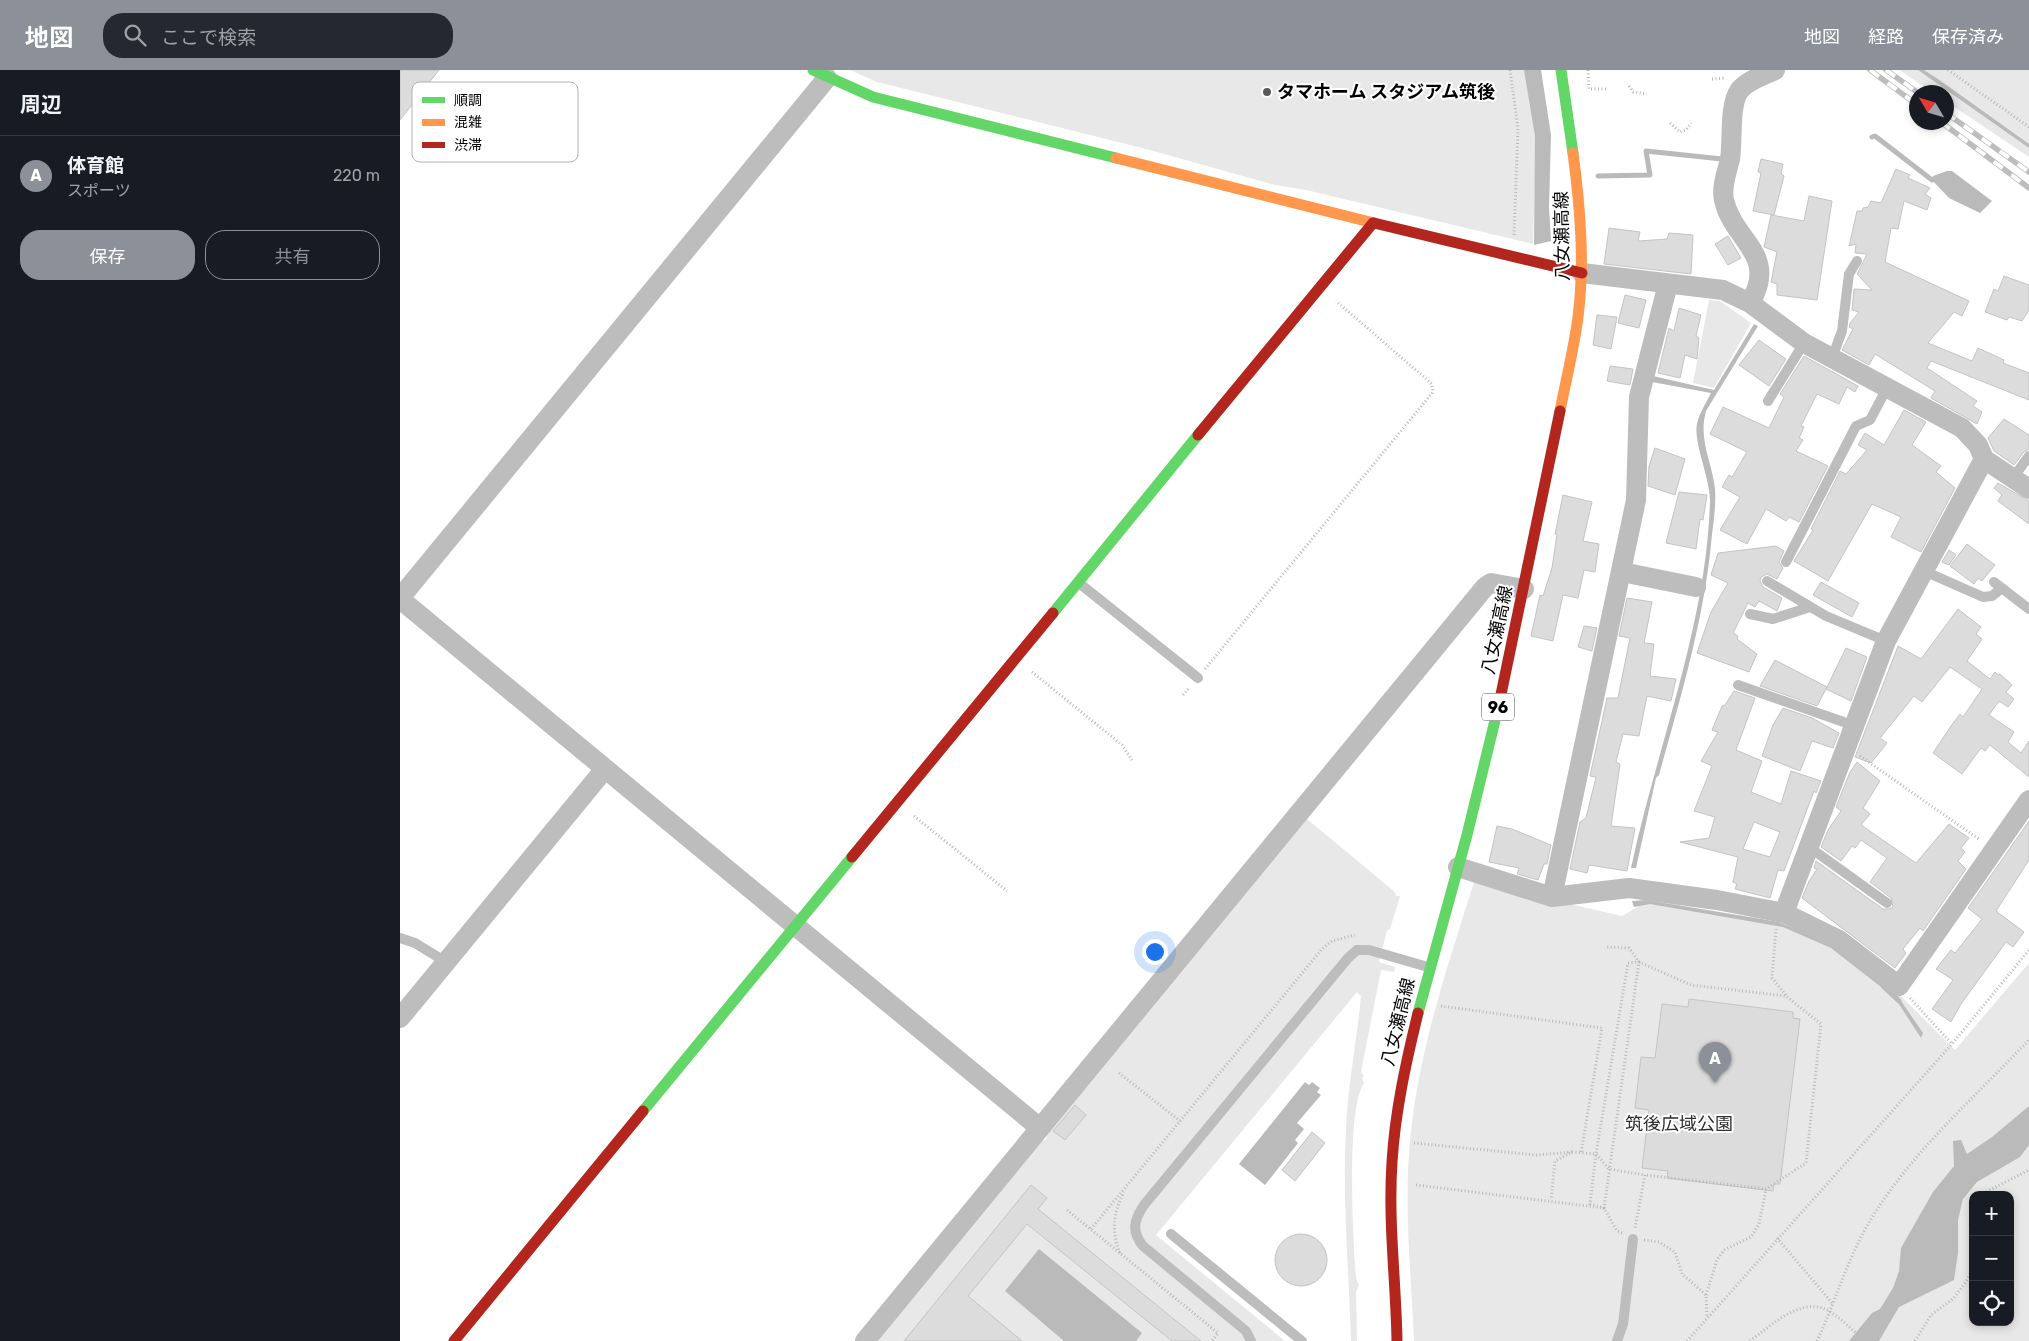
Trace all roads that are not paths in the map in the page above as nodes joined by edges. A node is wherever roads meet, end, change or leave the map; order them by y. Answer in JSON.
{"nodes":[{"id":1,"x":1561,"y":70,"type":"edge"},
{"id":2,"x":1775,"y":70,"type":"edge"},
{"id":3,"x":820,"y":74,"type":"edge"},
{"id":4,"x":1373,"y":223,"type":"junction"},
{"id":5,"x":1857,"y":261,"type":"dead end"},
{"id":6,"x":1582,"y":273,"type":"junction"},
{"id":7,"x":1668,"y":284,"type":"junction"},
{"id":8,"x":1750,"y":303,"type":"junction"},
{"id":9,"x":1804,"y":342,"type":"junction"},
{"id":10,"x":1832,"y":358,"type":"junction"},
{"id":11,"x":1887,"y":388,"type":"junction"},
{"id":12,"x":1768,"y":401,"type":"dead end"},
{"id":13,"x":2029,"y":456,"type":"edge"},
{"id":14,"x":1984,"y":459,"type":"junction"},
{"id":15,"x":2021,"y":483,"type":"edge"},
{"id":16,"x":1786,"y":562,"type":"dead end"},
{"id":17,"x":1924,"y":571,"type":"junction"},
{"id":18,"x":1622,"y":572,"type":"junction"},
{"id":19,"x":1767,"y":581,"type":"dead end"},
{"id":20,"x":1078,"y":582,"type":"junction"},
{"id":21,"x":1696,"y":588,"type":"dead end"},
{"id":22,"x":1524,"y":589,"type":"junction"},
{"id":23,"x":400,"y":599,"type":"edge"},
{"id":24,"x":1810,"y":607,"type":"junction"},
{"id":25,"x":2029,"y":609,"type":"edge"},
{"id":26,"x":1750,"y":614,"type":"dead end"},
{"id":27,"x":1886,"y":642,"type":"junction"},
{"id":28,"x":1198,"y":678,"type":"road end"},
{"id":29,"x":1738,"y":685,"type":"dead end"},
{"id":30,"x":1855,"y":726,"type":"junction"},
{"id":31,"x":604,"y":770,"type":"junction"},
{"id":32,"x":2029,"y":800,"type":"edge"},
{"id":33,"x":1809,"y":847,"type":"junction"},
{"id":34,"x":1458,"y":867,"type":"junction"},
{"id":35,"x":1552,"y":897,"type":"junction"},
{"id":36,"x":1887,"y":903,"type":"dead end"},
{"id":37,"x":1780,"y":921,"type":"junction"},
{"id":38,"x":796,"y":925,"type":"junction"},
{"id":39,"x":400,"y":938,"type":"edge"},
{"id":40,"x":446,"y":962,"type":"junction"},
{"id":41,"x":1429,"y":968,"type":"junction"},
{"id":42,"x":400,"y":1018,"type":"edge"},
{"id":43,"x":1040,"y":1128,"type":"junction"},
{"id":44,"x":1171,"y":1234,"type":"dead end"},
{"id":45,"x":1633,"y":1239,"type":"road end"},
{"id":46,"x":454,"y":1341,"type":"edge"},
{"id":47,"x":865,"y":1341,"type":"edge"},
{"id":48,"x":1251,"y":1341,"type":"edge"},
{"id":49,"x":1302,"y":1341,"type":"edge"},
{"id":50,"x":1396,"y":1341,"type":"edge"},
{"id":51,"x":1617,"y":1341,"type":"edge"}],
"edges":[{"from":1,"to":6,"type":"street","name":"八女瀬高線","number":"96"},
{"from":2,"to":8,"type":"street"},
{"from":3,"to":4,"type":"street"},
{"from":3,"to":23,"type":"street"},
{"from":4,"to":6,"type":"street"},
{"from":4,"to":20,"type":"street"},
{"from":5,"to":10,"type":"lane"},
{"from":6,"to":7,"type":"street"},
{"from":6,"to":22,"type":"street","name":"八女瀬高線","number":"96"},
{"from":7,"to":8,"type":"street"},
{"from":7,"to":18,"type":"street"},
{"from":8,"to":9,"type":"street"},
{"from":9,"to":10,"type":"street"},
{"from":9,"to":12,"type":"lane"},
{"from":10,"to":11,"type":"street"},
{"from":11,"to":14,"type":"street"},
{"from":11,"to":16,"type":"lane"},
{"from":13,"to":15,"type":"lane"},
{"from":14,"to":15,"type":"street"},
{"from":14,"to":17,"type":"street"},
{"from":17,"to":25,"type":"lane"},
{"from":17,"to":27,"type":"street"},
{"from":18,"to":21,"type":"street"},
{"from":18,"to":35,"type":"street"},
{"from":19,"to":24,"type":"lane"},
{"from":20,"to":28,"type":"lane"},
{"from":20,"to":38,"type":"street"},
{"from":22,"to":34,"type":"street","name":"八女瀬高線","number":"96"},
{"from":22,"to":43,"type":"street"},
{"from":23,"to":31,"type":"street"},
{"from":24,"to":26,"type":"lane"},
{"from":24,"to":27,"type":"lane"},
{"from":27,"to":30,"type":"street"},
{"from":29,"to":30,"type":"lane"},
{"from":30,"to":33,"type":"street"},
{"from":31,"to":38,"type":"street"},
{"from":31,"to":40,"type":"street"},
{"from":32,"to":37,"type":"street"},
{"from":33,"to":36,"type":"lane"},
{"from":33,"to":37,"type":"street"},
{"from":34,"to":35,"type":"street"},
{"from":34,"to":41,"type":"street","name":"八女瀬高線","number":"96"},
{"from":35,"to":37,"type":"street"},
{"from":38,"to":43,"type":"street"},
{"from":38,"to":46,"type":"street"},
{"from":39,"to":40,"type":"lane"},
{"from":40,"to":42,"type":"street"},
{"from":41,"to":48,"type":"lane"},
{"from":41,"to":50,"type":"street","name":"八女瀬高線","number":"96"},
{"from":43,"to":47,"type":"street"},
{"from":44,"to":49,"type":"lane"},
{"from":45,"to":51,"type":"lane"}]}
